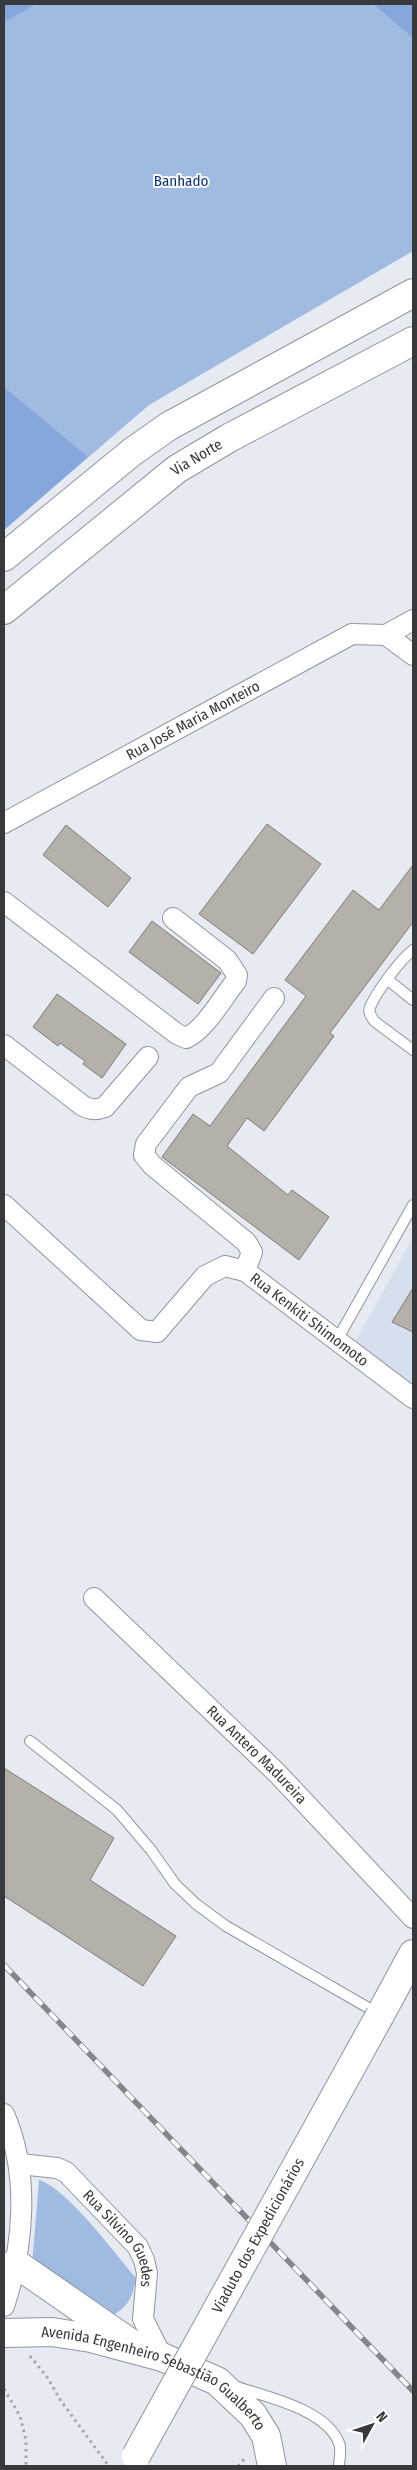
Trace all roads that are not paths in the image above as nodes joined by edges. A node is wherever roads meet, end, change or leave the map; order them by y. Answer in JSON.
{"nodes":[{"id":1,"x":413,"y":293,"type":"edge"},
{"id":2,"x":413,"y":341,"type":"edge"},
{"id":3,"x":4,"y":557,"type":"edge"},
{"id":4,"x":4,"y":610,"type":"edge"},
{"id":5,"x":413,"y":620,"type":"edge"},
{"id":6,"x":386,"y":635,"type":"junction"},
{"id":7,"x":413,"y":655,"type":"edge"},
{"id":8,"x":4,"y":824,"type":"edge"},
{"id":9,"x":4,"y":902,"type":"edge"},
{"id":10,"x":173,"y":918,"type":"dead end"},
{"id":11,"x":413,"y":950,"type":"edge"},
{"id":12,"x":388,"y":980,"type":"junction"},
{"id":13,"x":274,"y":998,"type":"dead end"},
{"id":14,"x":413,"y":1000,"type":"edge"},
{"id":15,"x":4,"y":1045,"type":"edge"},
{"id":16,"x":413,"y":1050,"type":"edge"},
{"id":17,"x":148,"y":1056,"type":"dead end"},
{"id":18,"x":4,"y":1205,"type":"edge"},
{"id":19,"x":413,"y":1205,"type":"edge"},
{"id":20,"x":245,"y":1271,"type":"junction"},
{"id":21,"x":337,"y":1340,"type":"junction"},
{"id":22,"x":413,"y":1398,"type":"edge"},
{"id":23,"x":94,"y":1598,"type":"dead end"},
{"id":24,"x":30,"y":1741,"type":"dead end"},
{"id":25,"x":413,"y":1918,"type":"edge"},
{"id":26,"x":413,"y":1954,"type":"edge"},
{"id":27,"x":380,"y":2015,"type":"junction"},
{"id":28,"x":4,"y":2114,"type":"edge"},
{"id":29,"x":20,"y":2164,"type":"junction"},
{"id":30,"x":15,"y":2263,"type":"junction"},
{"id":31,"x":5,"y":2296,"type":"edge"},
{"id":32,"x":9,"y":2333,"type":"edge"},
{"id":33,"x":152,"y":2355,"type":"junction"},
{"id":34,"x":217,"y":2381,"type":"junction"},
{"id":35,"x":133,"y":2463,"type":"edge"},
{"id":36,"x":271,"y":2465,"type":"edge"},
{"id":37,"x":339,"y":2466,"type":"edge"}],
"edges":[{"from":1,"to":3,"type":"main road"},
{"from":2,"to":4,"type":"main road","name":"Via Norte"},
{"from":5,"to":6,"type":"street"},
{"from":6,"to":7,"type":"street"},
{"from":6,"to":8,"type":"street","name":"Rua José Maria Monteiro"},
{"from":9,"to":10,"type":"street"},
{"from":11,"to":12,"type":"lane"},
{"from":12,"to":14,"type":"lane"},
{"from":12,"to":16,"type":"lane"},
{"from":13,"to":20,"type":"street"},
{"from":15,"to":17,"type":"street"},
{"from":18,"to":20,"type":"street","name":"Rua Kenkiti Shimomoto"},
{"from":19,"to":21,"type":"lane"},
{"from":20,"to":21,"type":"street","name":"Rua Kenkiti Shimomoto"},
{"from":21,"to":22,"type":"street","name":"Rua Kenkiti Shimomoto"},
{"from":23,"to":25,"type":"street","name":"Rua Antero Madureira"},
{"from":24,"to":27,"type":"lane"},
{"from":26,"to":27,"type":"main road","name":"Viaduto dos Expedicionários"},
{"from":27,"to":35,"type":"main road","name":"Viaduto dos Expedicionários","bridge":true},
{"from":28,"to":29,"type":"street"},
{"from":29,"to":30,"type":"street"},
{"from":29,"to":33,"type":"street","name":"Rua Silvino Guedes"},
{"from":30,"to":31,"type":"street"},
{"from":30,"to":33,"type":"main road"},
{"from":32,"to":33,"type":"main road","name":"Avenida Engenheiro Sebastião Gualberto"},
{"from":33,"to":34,"type":"main road","name":"Avenida Engenheiro Sebastião Gualberto"},
{"from":34,"to":36,"type":"main road","name":"Avenida Engenheiro Sebastião Gualberto"},
{"from":34,"to":37,"type":"lane"}]}
